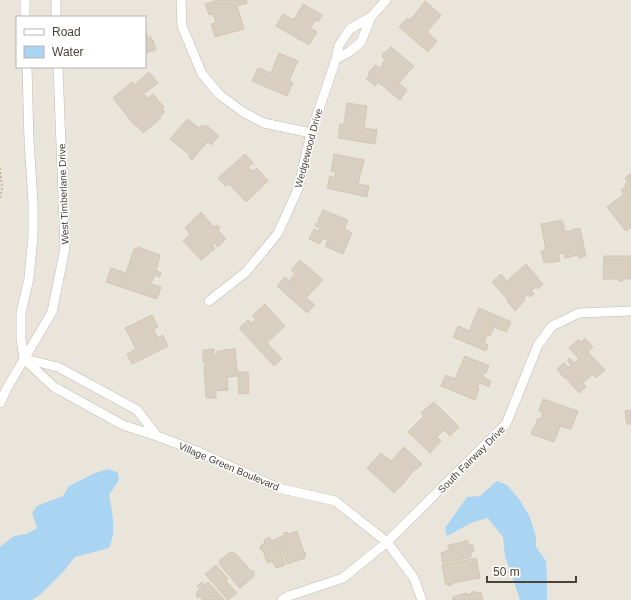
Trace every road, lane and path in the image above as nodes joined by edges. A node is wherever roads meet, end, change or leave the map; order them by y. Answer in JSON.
{"nodes":[{"id":1,"x":25,"y":0,"type":"edge"},
{"id":2,"x":56,"y":0,"type":"edge"},
{"id":3,"x":181,"y":0,"type":"edge"},
{"id":4,"x":386,"y":0,"type":"edge"},
{"id":5,"x":25,"y":16,"type":"edge"},
{"id":6,"x":56,"y":16,"type":"edge"},
{"id":7,"x":371,"y":18,"type":"junction"},
{"id":8,"x":336,"y":59,"type":"junction"},
{"id":9,"x":27,"y":68,"type":"edge"},
{"id":10,"x":58,"y":68,"type":"edge"},
{"id":11,"x":311,"y":133,"type":"junction"},
{"id":12,"x":0,"y":168,"type":"edge"},
{"id":13,"x":0,"y":199,"type":"edge"},
{"id":14,"x":209,"y":301,"type":"dead end"},
{"id":15,"x":631,"y":311,"type":"edge"},
{"id":16,"x":24,"y":359,"type":"junction"},
{"id":17,"x":4,"y":391,"type":"edge"},
{"id":18,"x":0,"y":402,"type":"edge"},
{"id":19,"x":157,"y":436,"type":"junction"},
{"id":20,"x":387,"y":542,"type":"junction"},
{"id":21,"x":282,"y":600,"type":"edge"},
{"id":22,"x":422,"y":600,"type":"edge"}],
"edges":[{"from":1,"to":5,"type":"street"},
{"from":2,"to":6,"type":"street"},
{"from":3,"to":11,"type":"street"},
{"from":4,"to":7,"type":"street","name":"Wedgewood Drive"},
{"from":7,"to":8,"type":"street","name":"Wedgewood Drive"},
{"from":7,"to":8,"type":"street","name":"Wedgewood Drive"},
{"from":8,"to":11,"type":"street","name":"Wedgewood Drive"},
{"from":9,"to":16,"type":"street"},
{"from":10,"to":16,"type":"street","name":"West Timberlane Drive"},
{"from":11,"to":14,"type":"street","name":"Wedgewood Drive"},
{"from":12,"to":13,"type":"path"},
{"from":15,"to":20,"type":"street","name":"South Fairway Drive"},
{"from":16,"to":17,"type":"street","name":"West Timberlane Drive"},
{"from":16,"to":19,"type":"street","name":"Village Green Boulevard"},
{"from":16,"to":19,"type":"street"},
{"from":17,"to":18,"type":"street","name":"West Timberlane Drive"},
{"from":19,"to":20,"type":"street","name":"Village Green Boulevard"},
{"from":20,"to":21,"type":"street","name":"South Fairway Drive"},
{"from":20,"to":22,"type":"street","name":"Village Green Boulevard"}]}
